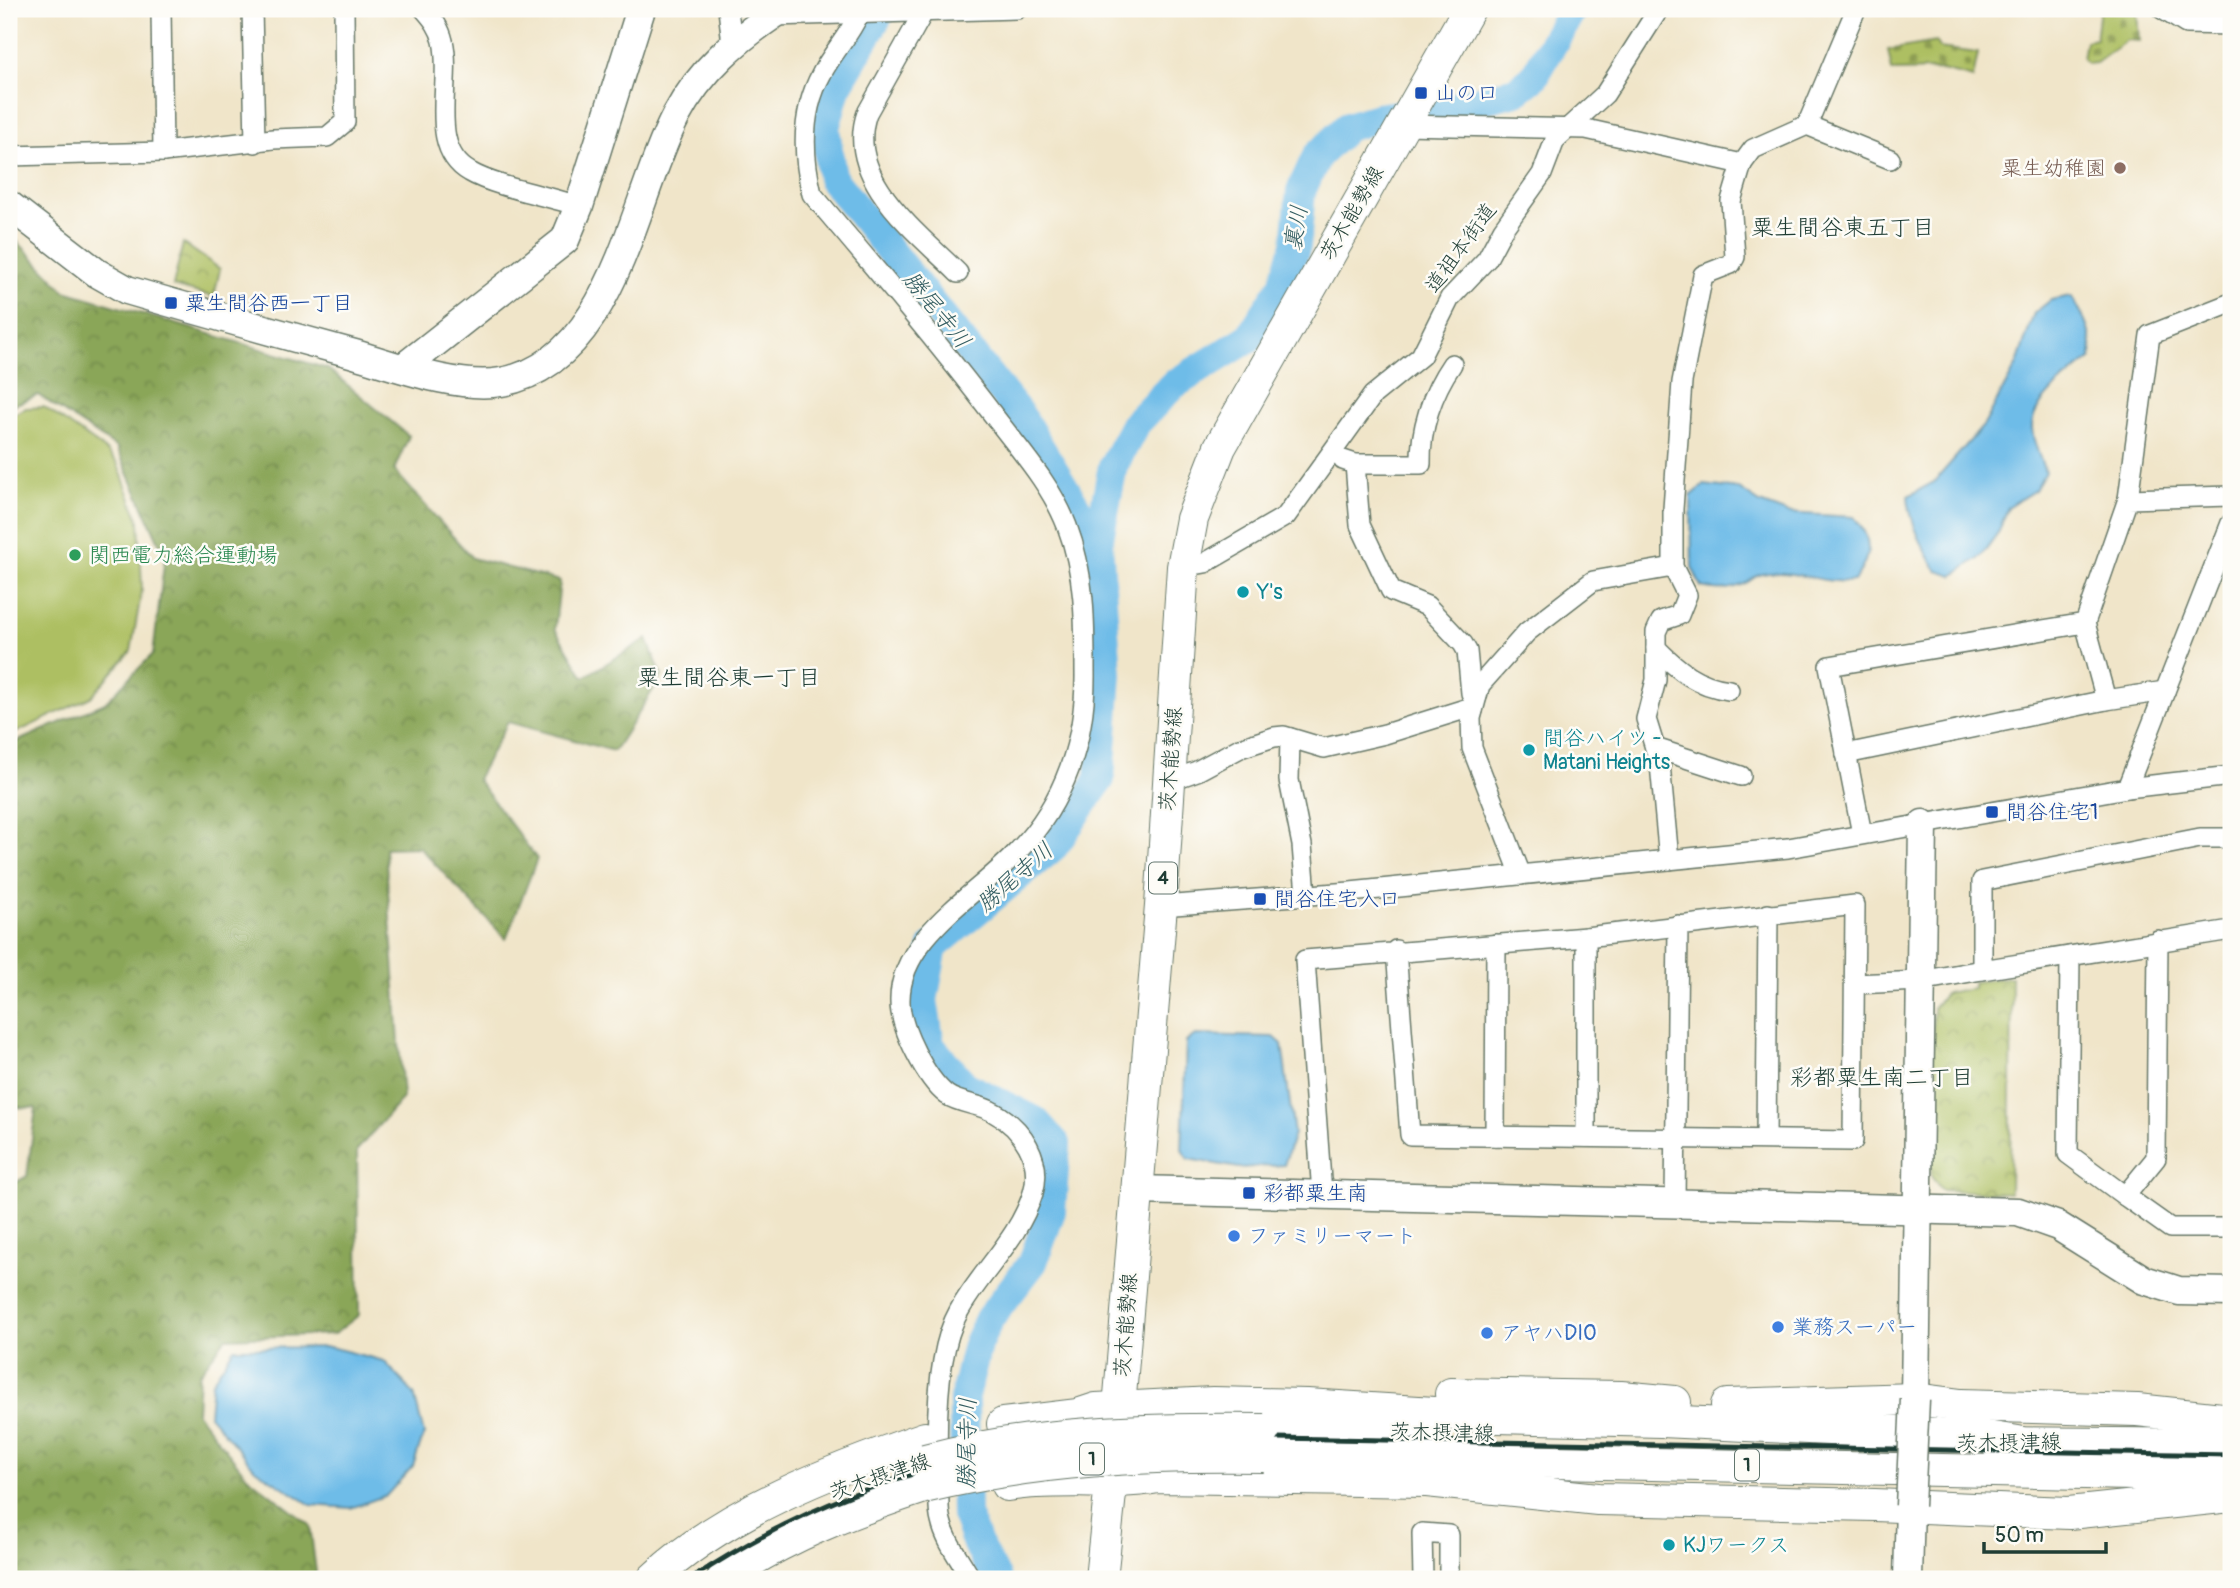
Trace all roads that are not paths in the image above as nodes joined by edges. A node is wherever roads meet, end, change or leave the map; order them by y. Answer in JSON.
{"nodes":[{"id":1,"x":161,"y":9,"type":"edge"},
{"id":2,"x":252,"y":9,"type":"edge"},
{"id":3,"x":344,"y":9,"type":"edge"},
{"id":4,"x":424,"y":9,"type":"edge"},
{"id":5,"x":641,"y":9,"type":"edge"},
{"id":6,"x":728,"y":9,"type":"edge"},
{"id":7,"x":1017,"y":9,"type":"edge"},
{"id":8,"x":1469,"y":9,"type":"edge"},
{"id":9,"x":1660,"y":9,"type":"edge"},
{"id":10,"x":1856,"y":9,"type":"edge"},
{"id":11,"x":2162,"y":9,"type":"edge"},
{"id":12,"x":777,"y":12,"type":"edge"},
{"id":13,"x":923,"y":13,"type":"junction"},
{"id":14,"x":859,"y":14,"type":"junction"},
{"id":15,"x":2231,"y":25,"type":"edge"},
{"id":16,"x":732,"y":44,"type":"junction"},
{"id":17,"x":1403,"y":125,"type":"junction"},
{"id":18,"x":1807,"y":125,"type":"junction"},
{"id":19,"x":1567,"y":127,"type":"junction"},
{"id":20,"x":255,"y":143,"type":"junction"},
{"id":21,"x":163,"y":152,"type":"junction"},
{"id":22,"x":9,"y":156,"type":"edge"},
{"id":23,"x":1890,"y":159,"type":"dead end"},
{"id":24,"x":1742,"y":164,"type":"junction"},
{"id":25,"x":9,"y":205,"type":"edge"},
{"id":26,"x":579,"y":206,"type":"junction"},
{"id":27,"x":958,"y":273,"type":"dead end"},
{"id":28,"x":2231,"y":303,"type":"edge"},
{"id":29,"x":1452,"y":364,"type":"dead end"},
{"id":30,"x":403,"y":368,"type":"junction"},
{"id":31,"x":1329,"y":456,"type":"junction"},
{"id":32,"x":1355,"y":464,"type":"junction"},
{"id":33,"x":2231,"y":496,"type":"edge"},
{"id":34,"x":2128,"y":499,"type":"junction"},
{"id":35,"x":2231,"y":523,"type":"edge"},
{"id":36,"x":1183,"y":566,"type":"junction"},
{"id":37,"x":1672,"y":566,"type":"junction"},
{"id":38,"x":2085,"y":623,"type":"junction"},
{"id":39,"x":1656,"y":648,"type":"junction"},
{"id":40,"x":1729,"y":691,"type":"dead end"},
{"id":41,"x":2165,"y":691,"type":"junction"},
{"id":42,"x":2106,"y":700,"type":"junction"},
{"id":43,"x":1475,"y":703,"type":"junction"},
{"id":44,"x":1290,"y":738,"type":"junction"},
{"id":45,"x":1655,"y":748,"type":"junction"},
{"id":46,"x":1846,"y":754,"type":"junction"},
{"id":47,"x":1741,"y":776,"type":"dead end"},
{"id":48,"x":2231,"y":776,"type":"edge"},
{"id":49,"x":1169,"y":781,"type":"junction"},
{"id":50,"x":2127,"y":789,"type":"junction"},
{"id":51,"x":1923,"y":824,"type":"junction"},
{"id":52,"x":1862,"y":834,"type":"junction"},
{"id":53,"x":2231,"y":838,"type":"edge"},
{"id":54,"x":1669,"y":860,"type":"junction"},
{"id":55,"x":1521,"y":875,"type":"junction"},
{"id":56,"x":1306,"y":895,"type":"junction"},
{"id":57,"x":1161,"y":905,"type":"junction"},
{"id":58,"x":1768,"y":914,"type":"junction"},
{"id":59,"x":1678,"y":925,"type":"junction"},
{"id":60,"x":2231,"y":930,"type":"edge"},
{"id":61,"x":1586,"y":937,"type":"junction"},
{"id":62,"x":2158,"y":940,"type":"junction"},
{"id":63,"x":1496,"y":944,"type":"junction"},
{"id":64,"x":1396,"y":950,"type":"junction"},
{"id":65,"x":2070,"y":956,"type":"junction"},
{"id":66,"x":1982,"y":970,"type":"junction"},
{"id":67,"x":1920,"y":981,"type":"junction"},
{"id":68,"x":1855,"y":984,"type":"junction"},
{"id":69,"x":1495,"y":1136,"type":"junction"},
{"id":70,"x":1586,"y":1137,"type":"junction"},
{"id":71,"x":1676,"y":1138,"type":"junction"},
{"id":72,"x":1766,"y":1139,"type":"junction"},
{"id":73,"x":1136,"y":1190,"type":"junction"},
{"id":74,"x":1322,"y":1195,"type":"junction"},
{"id":75,"x":2125,"y":1196,"type":"junction"},
{"id":76,"x":1675,"y":1202,"type":"junction"},
{"id":77,"x":1915,"y":1208,"type":"junction"},
{"id":78,"x":2231,"y":1228,"type":"edge"},
{"id":79,"x":2231,"y":1292,"type":"edge"},
{"id":80,"x":1914,"y":1399,"type":"junction"},
{"id":81,"x":1307,"y":1405,"type":"junction"},
{"id":82,"x":1119,"y":1408,"type":"junction"},
{"id":83,"x":2231,"y":1420,"type":"edge"},
{"id":84,"x":2231,"y":1445,"type":"edge"},
{"id":85,"x":2017,"y":1457,"type":"junction"},
{"id":86,"x":924,"y":1473,"type":"junction"},
{"id":87,"x":2231,"y":1475,"type":"edge"},
{"id":88,"x":1112,"y":1481,"type":"junction"},
{"id":89,"x":1427,"y":1481,"type":"junction"},
{"id":90,"x":2231,"y":1496,"type":"edge"},
{"id":91,"x":1910,"y":1506,"type":"junction"},
{"id":92,"x":653,"y":1579,"type":"edge"},
{"id":93,"x":684,"y":1579,"type":"edge"},
{"id":94,"x":723,"y":1579,"type":"edge"},
{"id":95,"x":754,"y":1579,"type":"edge"},
{"id":96,"x":971,"y":1579,"type":"edge"},
{"id":97,"x":1101,"y":1579,"type":"edge"},
{"id":98,"x":1423,"y":1579,"type":"edge"},
{"id":99,"x":1449,"y":1579,"type":"edge"},
{"id":100,"x":1908,"y":1579,"type":"edge"}],
"edges":[{"from":1,"to":21,"type":"street"},
{"from":2,"to":20,"type":"street"},
{"from":3,"to":20,"type":"street"},
{"from":4,"to":26,"type":"street"},
{"from":5,"to":26,"type":"street"},
{"from":6,"to":16,"type":"street"},
{"from":7,"to":13,"type":"street"},
{"from":8,"to":17,"type":"main road","name":"茨木能勢線","number":"4"},
{"from":9,"to":19,"type":"street","name":"道祖本街道"},
{"from":10,"to":18,"type":"street"},
{"from":11,"to":15,"type":"street"},
{"from":12,"to":14,"type":"street"},
{"from":12,"to":16,"type":"street"},
{"from":13,"to":14,"type":"street"},
{"from":13,"to":27,"type":"street"},
{"from":14,"to":96,"type":"street"},
{"from":16,"to":30,"type":"street"},
{"from":17,"to":19,"type":"street"},
{"from":17,"to":36,"type":"main road","name":"茨木能勢線","number":"4"},
{"from":18,"to":23,"type":"street"},
{"from":18,"to":24,"type":"street"},
{"from":19,"to":24,"type":"street"},
{"from":19,"to":31,"type":"street","name":"道祖本街道"},
{"from":20,"to":21,"type":"street"},
{"from":21,"to":22,"type":"street"},
{"from":24,"to":37,"type":"street"},
{"from":25,"to":30,"type":"street"},
{"from":26,"to":30,"type":"street"},
{"from":28,"to":34,"type":"street"},
{"from":29,"to":32,"type":"street"},
{"from":31,"to":32,"type":"street"},
{"from":31,"to":36,"type":"street","name":"道祖本街道"},
{"from":32,"to":43,"type":"street"},
{"from":33,"to":34,"type":"street"},
{"from":34,"to":38,"type":"street"},
{"from":35,"to":41,"type":"street"},
{"from":36,"to":49,"type":"main road","name":"茨木能勢線","number":"4"},
{"from":37,"to":39,"type":"street"},
{"from":37,"to":43,"type":"street"},
{"from":38,"to":42,"type":"street"},
{"from":38,"to":46,"type":"street"},
{"from":39,"to":40,"type":"street"},
{"from":39,"to":45,"type":"street"},
{"from":41,"to":42,"type":"street"},
{"from":41,"to":50,"type":"street"},
{"from":42,"to":46,"type":"street"},
{"from":43,"to":44,"type":"street"},
{"from":43,"to":55,"type":"street"},
{"from":44,"to":49,"type":"street"},
{"from":44,"to":56,"type":"street"},
{"from":45,"to":47,"type":"street"},
{"from":45,"to":54,"type":"street"},
{"from":46,"to":52,"type":"street"},
{"from":48,"to":50,"type":"street"},
{"from":49,"to":57,"type":"main road","name":"茨木能勢線","number":"4"},
{"from":50,"to":51,"type":"street"},
{"from":51,"to":52,"type":"street"},
{"from":51,"to":67,"type":"street"},
{"from":52,"to":54,"type":"street"},
{"from":53,"to":66,"type":"street"},
{"from":54,"to":55,"type":"street"},
{"from":55,"to":56,"type":"street"},
{"from":56,"to":57,"type":"street"},
{"from":57,"to":73,"type":"main road","name":"茨木能勢線","number":"4"},
{"from":58,"to":59,"type":"street"},
{"from":58,"to":68,"type":"street"},
{"from":58,"to":72,"type":"street"},
{"from":59,"to":61,"type":"street"},
{"from":59,"to":71,"type":"street"},
{"from":60,"to":62,"type":"street"},
{"from":61,"to":63,"type":"street"},
{"from":61,"to":70,"type":"street"},
{"from":62,"to":65,"type":"street"},
{"from":62,"to":75,"type":"street"},
{"from":63,"to":64,"type":"street"},
{"from":63,"to":69,"type":"street"},
{"from":64,"to":69,"type":"street"},
{"from":64,"to":74,"type":"street"},
{"from":65,"to":66,"type":"street"},
{"from":65,"to":75,"type":"street"},
{"from":66,"to":67,"type":"street"},
{"from":67,"to":68,"type":"street"},
{"from":67,"to":77,"type":"street"},
{"from":68,"to":72,"type":"street"},
{"from":69,"to":70,"type":"street"},
{"from":70,"to":71,"type":"street"},
{"from":71,"to":72,"type":"street"},
{"from":71,"to":76,"type":"street"},
{"from":73,"to":74,"type":"street"},
{"from":73,"to":82,"type":"main road","name":"茨木能勢線","number":"4"},
{"from":74,"to":76,"type":"street"},
{"from":75,"to":78,"type":"street"},
{"from":76,"to":77,"type":"street"},
{"from":77,"to":79,"type":"street"},
{"from":77,"to":80,"type":"street"},
{"from":80,"to":81,"type":"main road"},
{"from":80,"to":83,"type":"main road"},
{"from":80,"to":91,"type":"street","bridge":true},
{"from":81,"to":82,"type":"main road"},
{"from":81,"to":85,"type":"main road"},
{"from":82,"to":86,"type":"main road"},
{"from":82,"to":88,"type":"main road","name":"茨木能勢線","number":"4"},
{"from":84,"to":85,"type":"main road","name":"茨木摂津線","number":"1"},
{"from":85,"to":86,"type":"main road","name":"茨木摂津線","number":"1","bridge":true},
{"from":85,"to":87,"type":"main road","name":"茨木摂津線","number":"1"},
{"from":85,"to":89,"type":"main road"},
{"from":86,"to":88,"type":"main road"},
{"from":86,"to":92,"type":"main road"},
{"from":86,"to":93,"type":"main road","name":"茨木摂津線","number":"1"},
{"from":86,"to":94,"type":"main road","name":"茨木摂津線","number":"1"},
{"from":86,"to":95,"type":"main road"},
{"from":88,"to":89,"type":"main road"},
{"from":88,"to":97,"type":"main road","name":"茨木能勢線","number":"4"},
{"from":89,"to":91,"type":"main road"},
{"from":90,"to":91,"type":"main road"},
{"from":91,"to":100,"type":"street"},
{"from":98,"to":99,"type":"street"}]}
